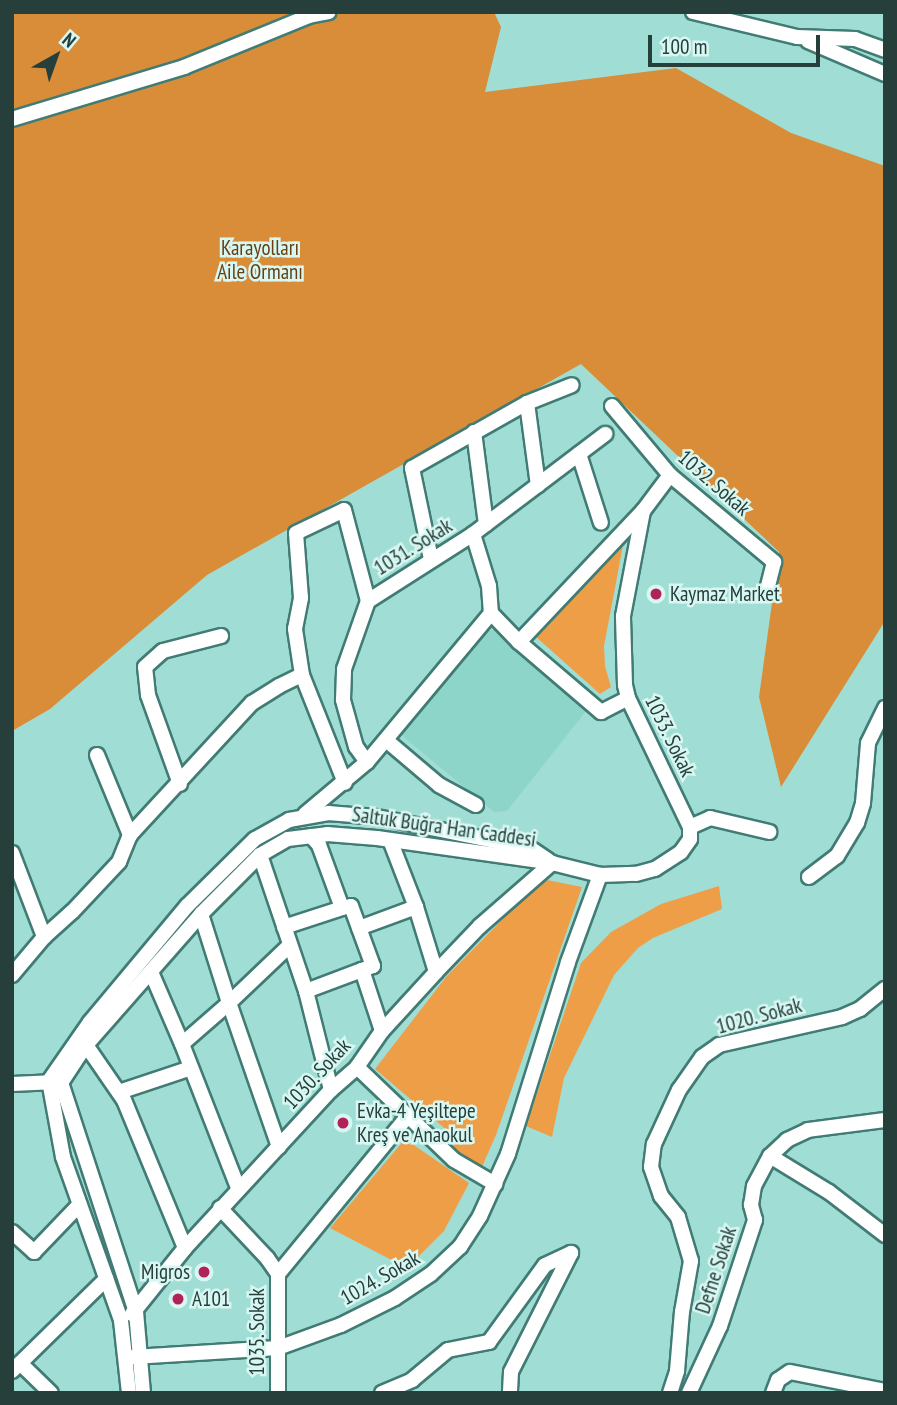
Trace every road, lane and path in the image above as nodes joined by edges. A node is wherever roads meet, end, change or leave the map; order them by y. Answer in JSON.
{"nodes":[{"id":1,"x":329,"y":12,"type":"edge"},
{"id":2,"x":693,"y":12,"type":"edge"},
{"id":3,"x":797,"y":37,"type":"junction"},
{"id":4,"x":885,"y":50,"type":"edge"},
{"id":5,"x":885,"y":74,"type":"edge"},
{"id":6,"x":12,"y":119,"type":"edge"},
{"id":7,"x":572,"y":385,"type":"dead end"},
{"id":8,"x":527,"y":403,"type":"junction"},
{"id":9,"x":612,"y":406,"type":"dead end"},
{"id":10,"x":474,"y":432,"type":"junction"},
{"id":11,"x":605,"y":434,"type":"dead end"},
{"id":12,"x":579,"y":454,"type":"junction"},
{"id":13,"x":670,"y":475,"type":"junction"},
{"id":14,"x":538,"y":485,"type":"junction"},
{"id":15,"x":643,"y":511,"type":"junction"},
{"id":16,"x":601,"y":523,"type":"dead end"},
{"id":17,"x":486,"y":524,"type":"junction"},
{"id":18,"x":473,"y":534,"type":"junction"},
{"id":19,"x":431,"y":559,"type":"junction"},
{"id":20,"x":766,"y":593,"type":"dead end"},
{"id":21,"x":368,"y":601,"type":"junction"},
{"id":22,"x":491,"y":613,"type":"junction"},
{"id":23,"x":221,"y":636,"type":"dead end"},
{"id":24,"x":519,"y":642,"type":"junction"},
{"id":25,"x":302,"y":675,"type":"junction"},
{"id":26,"x":628,"y":698,"type":"junction"},
{"id":27,"x":885,"y":708,"type":"edge"},
{"id":28,"x":386,"y":740,"type":"junction"},
{"id":29,"x":97,"y":755,"type":"dead end"},
{"id":30,"x":367,"y":762,"type":"junction"},
{"id":31,"x":345,"y":783,"type":"junction"},
{"id":32,"x":180,"y":784,"type":"junction"},
{"id":33,"x":477,"y":805,"type":"dead end"},
{"id":34,"x":303,"y":815,"type":"junction"},
{"id":35,"x":690,"y":827,"type":"junction"},
{"id":36,"x":769,"y":832,"type":"dead end"},
{"id":37,"x":130,"y":835,"type":"junction"},
{"id":38,"x":311,"y":836,"type":"junction"},
{"id":39,"x":288,"y":839,"type":"junction"},
{"id":40,"x":390,"y":840,"type":"junction"},
{"id":41,"x":12,"y":853,"type":"edge"},
{"id":42,"x":260,"y":855,"type":"junction"},
{"id":43,"x":552,"y":863,"type":"junction"},
{"id":44,"x":600,"y":875,"type":"junction"},
{"id":45,"x":809,"y":877,"type":"dead end"},
{"id":46,"x":416,"y":907,"type":"junction"},
{"id":47,"x":342,"y":908,"type":"junction"},
{"id":48,"x":201,"y":914,"type":"junction"},
{"id":49,"x":284,"y":927,"type":"junction"},
{"id":50,"x":359,"y":928,"type":"junction"},
{"id":51,"x":44,"y":937,"type":"junction"},
{"id":52,"x":290,"y":945,"type":"junction"},
{"id":53,"x":362,"y":970,"type":"junction"},
{"id":54,"x":151,"y":972,"type":"junction"},
{"id":55,"x":436,"y":972,"type":"junction"},
{"id":56,"x":12,"y":975,"type":"edge"},
{"id":57,"x":885,"y":989,"type":"edge"},
{"id":58,"x":306,"y":991,"type":"junction"},
{"id":59,"x":229,"y":1003,"type":"junction"},
{"id":60,"x":382,"y":1031,"type":"junction"},
{"id":61,"x":182,"y":1044,"type":"junction"},
{"id":62,"x":86,"y":1045,"type":"junction"},
{"id":63,"x":357,"y":1067,"type":"junction"},
{"id":64,"x":191,"y":1068,"type":"junction"},
{"id":65,"x":55,"y":1082,"type":"junction"},
{"id":66,"x":12,"y":1084,"type":"edge"},
{"id":67,"x":331,"y":1090,"type":"junction"},
{"id":68,"x":119,"y":1093,"type":"junction"},
{"id":69,"x":408,"y":1116,"type":"junction"},
{"id":70,"x":885,"y":1120,"type":"edge"},
{"id":71,"x":279,"y":1147,"type":"junction"},
{"id":72,"x":770,"y":1156,"type":"junction"},
{"id":73,"x":495,"y":1184,"type":"junction"},
{"id":74,"x":239,"y":1188,"type":"junction"},
{"id":75,"x":80,"y":1204,"type":"junction"},
{"id":76,"x":220,"y":1208,"type":"junction"},
{"id":77,"x":12,"y":1232,"type":"edge"},
{"id":78,"x":885,"y":1235,"type":"edge"},
{"id":79,"x":185,"y":1248,"type":"junction"},
{"id":80,"x":278,"y":1275,"type":"junction"},
{"id":81,"x":106,"y":1279,"type":"junction"},
{"id":82,"x":136,"y":1312,"type":"junction"},
{"id":83,"x":121,"y":1320,"type":"junction"},
{"id":84,"x":278,"y":1348,"type":"junction"},
{"id":85,"x":142,"y":1356,"type":"junction"},
{"id":86,"x":127,"y":1357,"type":"junction"},
{"id":87,"x":16,"y":1367,"type":"edge"},
{"id":88,"x":508,"y":1391,"type":"edge"},
{"id":89,"x":885,"y":1391,"type":"edge"},
{"id":90,"x":51,"y":1393,"type":"edge"},
{"id":91,"x":129,"y":1393,"type":"edge"},
{"id":92,"x":143,"y":1393,"type":"edge"},
{"id":93,"x":278,"y":1393,"type":"edge"},
{"id":94,"x":382,"y":1393,"type":"edge"},
{"id":95,"x":670,"y":1393,"type":"edge"},
{"id":96,"x":689,"y":1393,"type":"edge"},
{"id":97,"x":773,"y":1393,"type":"edge"}],
"edges":[{"from":1,"to":6,"type":"street"},
{"from":2,"to":3,"type":"street"},
{"from":3,"to":4,"type":"street"},
{"from":3,"to":5,"type":"street"},
{"from":7,"to":8,"type":"street"},
{"from":8,"to":10,"type":"street"},
{"from":8,"to":14,"type":"street"},
{"from":9,"to":13,"type":"street","name":"1032. Sokak"},
{"from":10,"to":17,"type":"street"},
{"from":10,"to":19,"type":"street"},
{"from":11,"to":12,"type":"street","name":"1031. Sokak"},
{"from":12,"to":14,"type":"street","name":"1031. Sokak"},
{"from":12,"to":16,"type":"street"},
{"from":13,"to":15,"type":"street","name":"1033. Sokak"},
{"from":13,"to":20,"type":"street","name":"1032. Sokak"},
{"from":14,"to":17,"type":"street","name":"1031. Sokak"},
{"from":15,"to":24,"type":"street"},
{"from":15,"to":26,"type":"street","name":"1033. Sokak"},
{"from":17,"to":18,"type":"street","name":"1031. Sokak"},
{"from":18,"to":19,"type":"street","name":"1031. Sokak"},
{"from":18,"to":22,"type":"street"},
{"from":19,"to":21,"type":"street","name":"1031. Sokak"},
{"from":21,"to":25,"type":"street"},
{"from":21,"to":30,"type":"street","name":"1031. Sokak"},
{"from":22,"to":24,"type":"street"},
{"from":22,"to":28,"type":"street"},
{"from":23,"to":32,"type":"street"},
{"from":24,"to":26,"type":"street"},
{"from":25,"to":31,"type":"street"},
{"from":25,"to":32,"type":"street"},
{"from":26,"to":35,"type":"street","name":"1033. Sokak"},
{"from":27,"to":45,"type":"street"},
{"from":28,"to":30,"type":"street"},
{"from":28,"to":33,"type":"street"},
{"from":29,"to":37,"type":"street"},
{"from":30,"to":31,"type":"street"},
{"from":31,"to":34,"type":"street"},
{"from":32,"to":37,"type":"street"},
{"from":34,"to":39,"type":"street"},
{"from":34,"to":43,"type":"street","name":"Saltuk Buğra Han Caddesi"},
{"from":34,"to":65,"type":"street","name":"Saltuk Buğra Han Caddesi"},
{"from":35,"to":36,"type":"street"},
{"from":35,"to":44,"type":"street"},
{"from":37,"to":51,"type":"street"},
{"from":38,"to":39,"type":"street","name":"Saltuk Buğra Han Caddesi"},
{"from":38,"to":40,"type":"street","name":"Saltuk Buğra Han Caddesi"},
{"from":38,"to":47,"type":"street"},
{"from":39,"to":42,"type":"street","name":"Saltuk Buğra Han Caddesi"},
{"from":40,"to":43,"type":"street","name":"Saltuk Buğra Han Caddesi"},
{"from":40,"to":46,"type":"street"},
{"from":41,"to":51,"type":"street"},
{"from":42,"to":48,"type":"street","name":"Saltuk Buğra Han Caddesi"},
{"from":42,"to":49,"type":"street"},
{"from":43,"to":44,"type":"street"},
{"from":43,"to":55,"type":"street","name":"1030. Sokak"},
{"from":44,"to":73,"type":"street","name":"1024. Sokak"},
{"from":46,"to":50,"type":"street"},
{"from":46,"to":55,"type":"street"},
{"from":47,"to":49,"type":"street"},
{"from":47,"to":50,"type":"street"},
{"from":48,"to":54,"type":"street","name":"Saltuk Buğra Han Caddesi"},
{"from":48,"to":59,"type":"street"},
{"from":49,"to":52,"type":"street"},
{"from":50,"to":53,"type":"street"},
{"from":51,"to":56,"type":"street"},
{"from":52,"to":58,"type":"street"},
{"from":52,"to":59,"type":"street"},
{"from":53,"to":58,"type":"street"},
{"from":53,"to":60,"type":"street"},
{"from":54,"to":61,"type":"street"},
{"from":54,"to":62,"type":"street","name":"Saltuk Buğra Han Caddesi"},
{"from":55,"to":60,"type":"street","name":"1030. Sokak"},
{"from":57,"to":95,"type":"street","name":"1020. Sokak"},
{"from":58,"to":67,"type":"street"},
{"from":59,"to":61,"type":"street"},
{"from":59,"to":71,"type":"street"},
{"from":60,"to":63,"type":"street","name":"1030. Sokak"},
{"from":61,"to":64,"type":"street"},
{"from":62,"to":65,"type":"street","name":"Saltuk Buğra Han Caddesi"},
{"from":62,"to":68,"type":"street"},
{"from":63,"to":67,"type":"street","name":"1030. Sokak"},
{"from":63,"to":69,"type":"street"},
{"from":64,"to":68,"type":"street"},
{"from":64,"to":74,"type":"street"},
{"from":65,"to":66,"type":"street"},
{"from":65,"to":75,"type":"street"},
{"from":65,"to":82,"type":"street"},
{"from":67,"to":71,"type":"street","name":"1030. Sokak"},
{"from":68,"to":79,"type":"street"},
{"from":69,"to":73,"type":"street"},
{"from":69,"to":80,"type":"street"},
{"from":70,"to":72,"type":"street","name":"Defne Sokak"},
{"from":71,"to":74,"type":"street","name":"1030. Sokak"},
{"from":72,"to":78,"type":"street"},
{"from":72,"to":96,"type":"street","name":"Defne Sokak"},
{"from":73,"to":84,"type":"street","name":"1024. Sokak"},
{"from":74,"to":76,"type":"street","name":"1030. Sokak"},
{"from":75,"to":77,"type":"street"},
{"from":75,"to":81,"type":"street"},
{"from":76,"to":79,"type":"street","name":"1030. Sokak"},
{"from":76,"to":80,"type":"street","name":"1035. Sokak"},
{"from":79,"to":82,"type":"street","name":"1030. Sokak"},
{"from":80,"to":84,"type":"street","name":"1035. Sokak"},
{"from":81,"to":83,"type":"street"},
{"from":81,"to":87,"type":"street"},
{"from":82,"to":83,"type":"street","name":"1030. Sokak"},
{"from":82,"to":85,"type":"street"},
{"from":83,"to":86,"type":"street"},
{"from":84,"to":85,"type":"street","name":"1024. Sokak"},
{"from":84,"to":93,"type":"street","name":"1035. Sokak"},
{"from":85,"to":86,"type":"street","name":"1024. Sokak"},
{"from":85,"to":92,"type":"street"},
{"from":86,"to":91,"type":"street"},
{"from":87,"to":90,"type":"street"},
{"from":88,"to":94,"type":"street"},
{"from":89,"to":97,"type":"street"}]}
